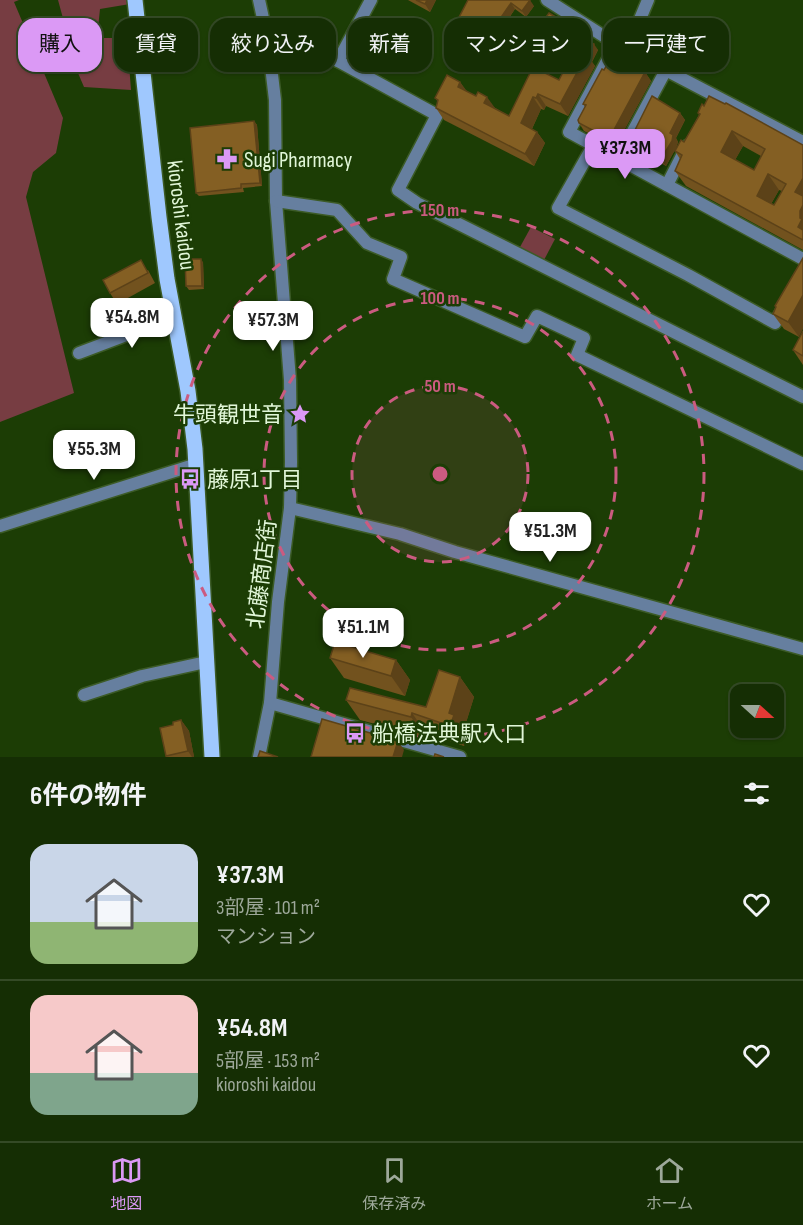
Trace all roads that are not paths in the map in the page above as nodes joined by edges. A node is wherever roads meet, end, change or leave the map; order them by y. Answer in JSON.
{"nodes":[{"id":1,"x":135,"y":0,"type":"edge"},
{"id":2,"x":259,"y":0,"type":"edge"},
{"id":3,"x":371,"y":0,"type":"edge"},
{"id":4,"x":547,"y":0,"type":"edge"},
{"id":5,"x":648,"y":0,"type":"edge"},
{"id":6,"x":263,"y":18,"type":"edge"},
{"id":7,"x":638,"y":18,"type":"edge"},
{"id":8,"x":603,"y":36,"type":"edge"},
{"id":9,"x":338,"y":61,"type":"joint"},
{"id":10,"x":272,"y":72,"type":"edge"},
{"id":11,"x":606,"y":72,"type":"edge"},
{"id":12,"x":664,"y":72,"type":"edge"},
{"id":13,"x":670,"y":72,"type":"edge"},
{"id":14,"x":693,"y":135,"type":"edge"},
{"id":15,"x":803,"y":142,"type":"edge"},
{"id":16,"x":593,"y":146,"type":"junction"},
{"id":17,"x":618,"y":159,"type":"junction"},
{"id":18,"x":667,"y":185,"type":"junction"},
{"id":19,"x":276,"y":201,"type":"junction"},
{"id":20,"x":803,"y":259,"type":"edge"},
{"id":21,"x":792,"y":292,"type":"edge"},
{"id":22,"x":174,"y":317,"type":"junction"},
{"id":23,"x":79,"y":353,"type":"dead end"},
{"id":24,"x":803,"y":397,"type":"edge"},
{"id":25,"x":197,"y":464,"type":"junction"},
{"id":26,"x":803,"y":464,"type":"edge"},
{"id":27,"x":290,"y":508,"type":"junction"},
{"id":28,"x":0,"y":526,"type":"edge"},
{"id":29,"x":803,"y":649,"type":"edge"},
{"id":30,"x":206,"y":662,"type":"junction"},
{"id":31,"x":84,"y":695,"type":"dead end"},
{"id":32,"x":270,"y":703,"type":"junction"},
{"id":33,"x":212,"y":757,"type":"edge"},
{"id":34,"x":259,"y":757,"type":"edge"},
{"id":35,"x":460,"y":757,"type":"edge"}],
"edges":[{"from":1,"to":22,"type":"main road","name":"kioroshi kaidou"},
{"from":2,"to":6,"type":"street","name":"北藤商店街"},
{"from":3,"to":9,"type":"street"},
{"from":4,"to":8,"type":"street"},
{"from":5,"to":7,"type":"street"},
{"from":9,"to":24,"type":"street"},
{"from":10,"to":19,"type":"street","name":"北藤商店街"},
{"from":11,"to":16,"type":"street"},
{"from":12,"to":17,"type":"street"},
{"from":13,"to":15,"type":"street"},
{"from":14,"to":18,"type":"street"},
{"from":16,"to":17,"type":"street"},
{"from":16,"to":21,"type":"street"},
{"from":17,"to":18,"type":"street"},
{"from":18,"to":20,"type":"street"},
{"from":19,"to":26,"type":"street"},
{"from":19,"to":27,"type":"street","name":"北藤商店街"},
{"from":22,"to":23,"type":"street"},
{"from":22,"to":25,"type":"main road","name":"kioroshi kaidou"},
{"from":25,"to":28,"type":"street"},
{"from":25,"to":30,"type":"main road","name":"kioroshi kaidou"},
{"from":27,"to":29,"type":"street"},
{"from":27,"to":32,"type":"street","name":"北藤商店街"},
{"from":30,"to":31,"type":"street"},
{"from":30,"to":33,"type":"main road","name":"kioroshi kaidou"},
{"from":32,"to":34,"type":"street","name":"北藤商店街"},
{"from":32,"to":35,"type":"street"}]}
